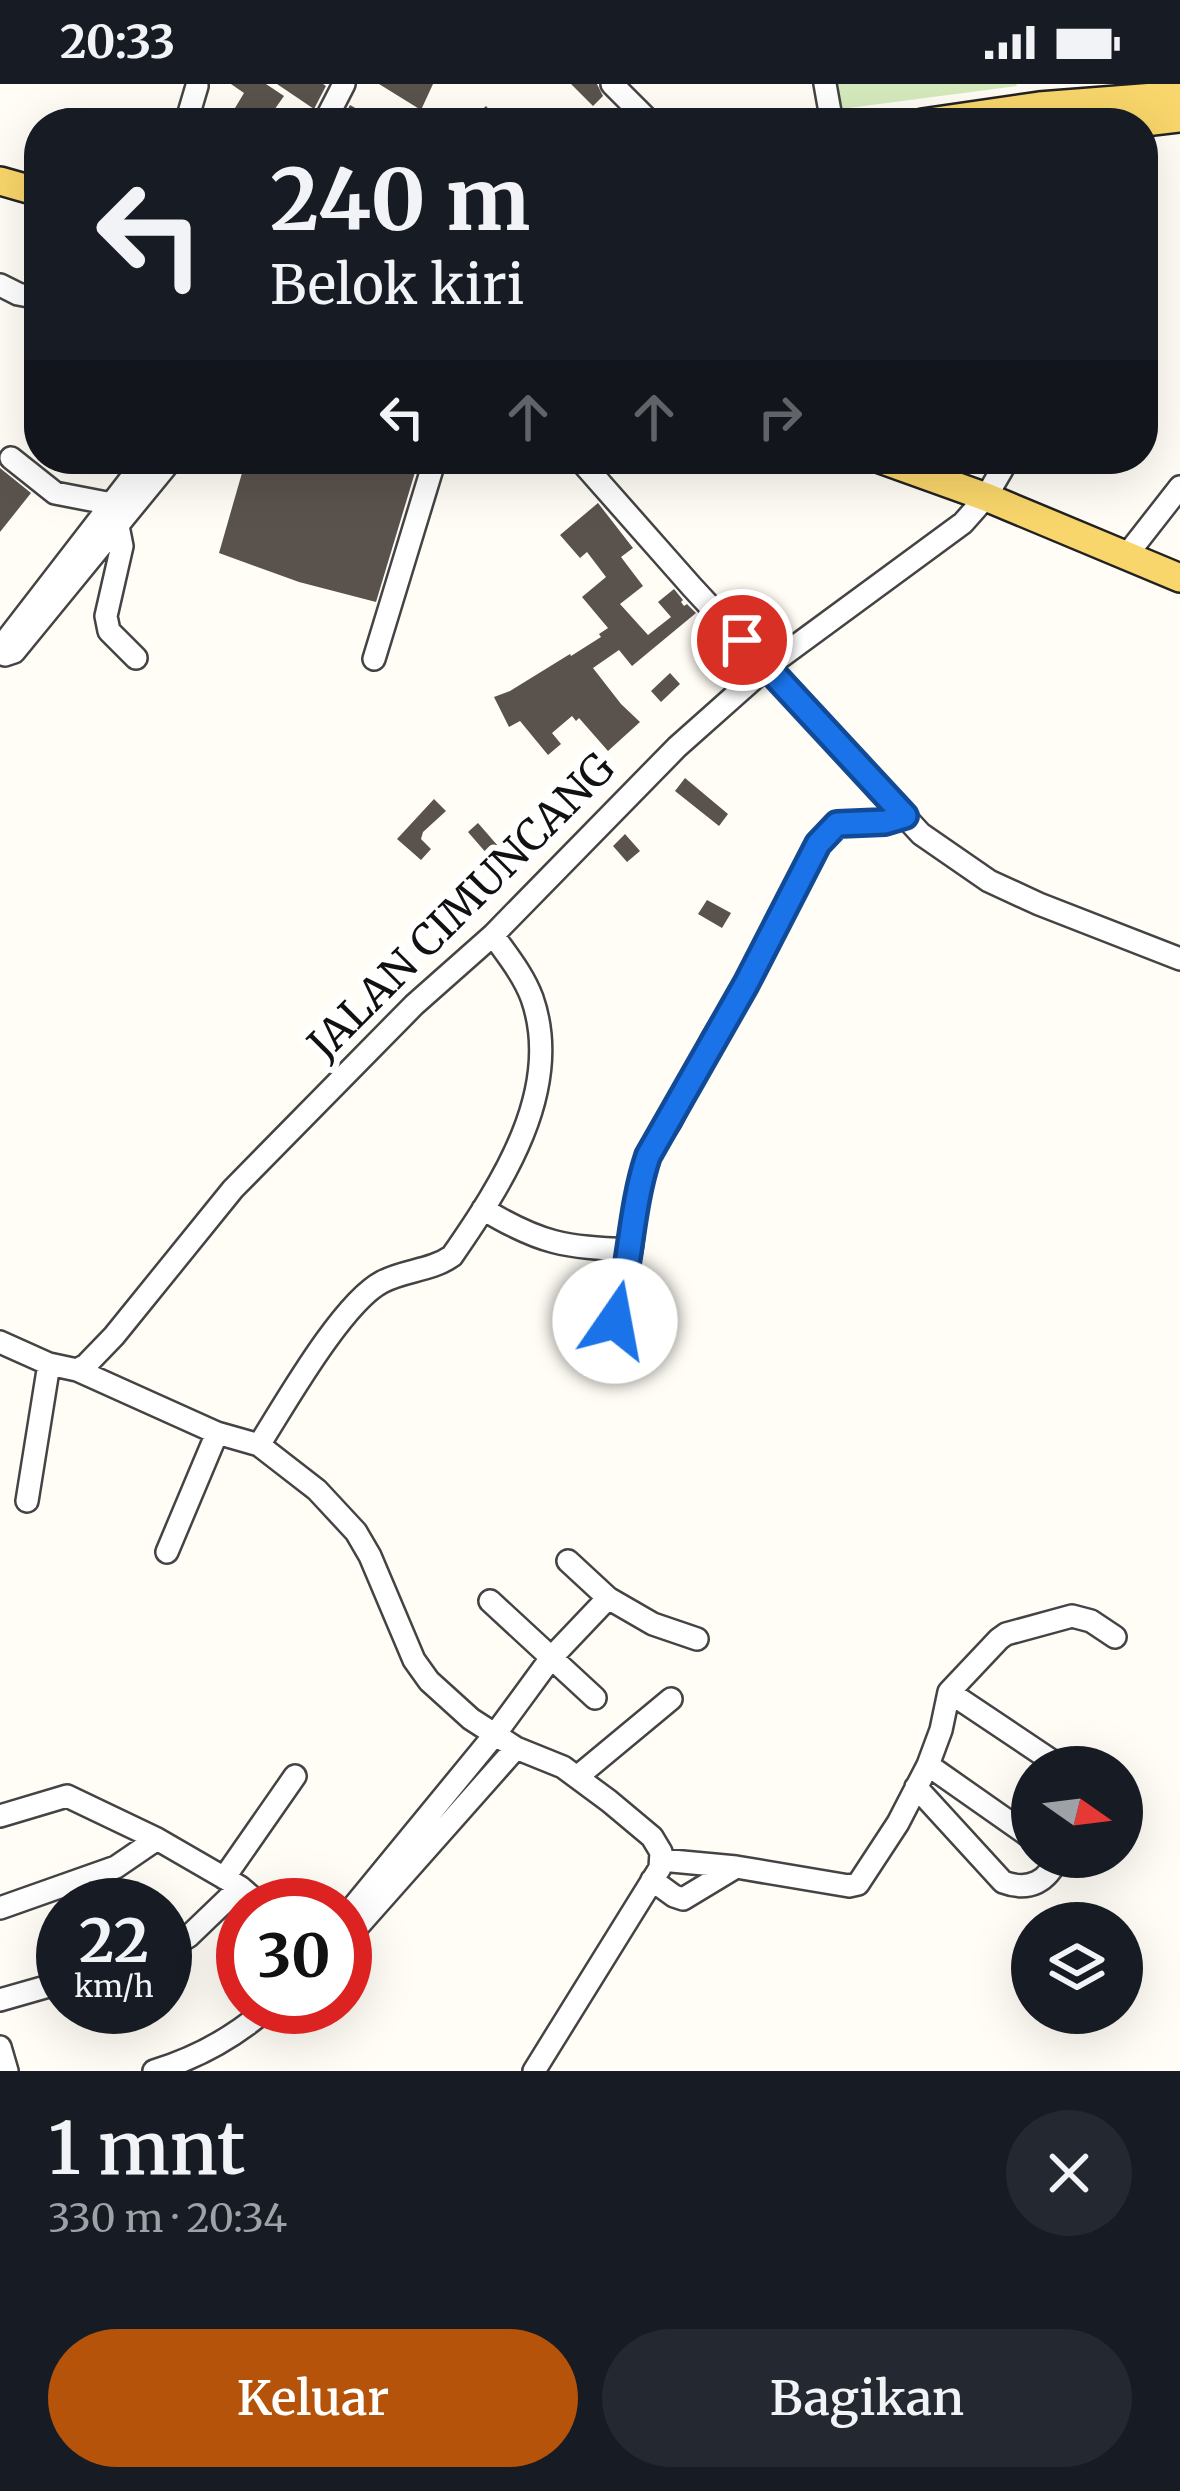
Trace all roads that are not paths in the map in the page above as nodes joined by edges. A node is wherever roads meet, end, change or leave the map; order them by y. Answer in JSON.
{"nodes":[{"id":1,"x":612,"y":84,"type":"edge"},
{"id":2,"x":1180,"y":95,"type":"edge"},
{"id":3,"x":636,"y":108,"type":"edge"},
{"id":4,"x":1025,"y":108,"type":"edge"},
{"id":5,"x":11,"y":458,"type":"dead end"},
{"id":6,"x":24,"y":468,"type":"edge"},
{"id":7,"x":31,"y":474,"type":"edge"},
{"id":8,"x":138,"y":474,"type":"edge"},
{"id":9,"x":157,"y":474,"type":"edge"},
{"id":10,"x":429,"y":474,"type":"edge"},
{"id":11,"x":593,"y":474,"type":"edge"},
{"id":12,"x":922,"y":474,"type":"edge"},
{"id":13,"x":999,"y":474,"type":"edge"},
{"id":14,"x":1180,"y":487,"type":"edge"},
{"id":15,"x":986,"y":497,"type":"junction"},
{"id":16,"x":116,"y":514,"type":"junction"},
{"id":17,"x":1126,"y":556,"type":"junction"},
{"id":18,"x":1180,"y":578,"type":"edge"},
{"id":19,"x":136,"y":658,"type":"dead end"},
{"id":20,"x":374,"y":658,"type":"dead end"},
{"id":21,"x":767,"y":667,"type":"junction"},
{"id":22,"x":905,"y":816,"type":"junction"},
{"id":23,"x":493,"y":934,"type":"junction"},
{"id":24,"x":1180,"y":958,"type":"edge"},
{"id":25,"x":483,"y":1209,"type":"junction"},
{"id":26,"x":631,"y":1250,"type":"junction"},
{"id":27,"x":9,"y":1346,"type":"edge"},
{"id":28,"x":596,"y":1354,"type":"dead end"},
{"id":29,"x":49,"y":1364,"type":"junction"},
{"id":30,"x":77,"y":1370,"type":"junction"},
{"id":31,"x":217,"y":1433,"type":"junction"},
{"id":32,"x":259,"y":1445,"type":"junction"},
{"id":33,"x":27,"y":1501,"type":"dead end"},
{"id":34,"x":166,"y":1552,"type":"dead end"},
{"id":35,"x":568,"y":1561,"type":"dead end"},
{"id":36,"x":608,"y":1598,"type":"junction"},
{"id":37,"x":490,"y":1601,"type":"dead end"},
{"id":38,"x":1115,"y":1636,"type":"dead end"},
{"id":39,"x":697,"y":1639,"type":"dead end"},
{"id":40,"x":551,"y":1658,"type":"junction"},
{"id":41,"x":950,"y":1692,"type":"junction"},
{"id":42,"x":595,"y":1698,"type":"dead end"},
{"id":43,"x":670,"y":1699,"type":"dead end"},
{"id":44,"x":496,"y":1733,"type":"junction"},
{"id":45,"x":1030,"y":1746,"type":"edge"},
{"id":46,"x":516,"y":1748,"type":"junction"},
{"id":47,"x":928,"y":1765,"type":"junction"},
{"id":48,"x":295,"y":1776,"type":"dead end"},
{"id":49,"x":577,"y":1777,"type":"junction"},
{"id":50,"x":916,"y":1787,"type":"junction"},
{"id":51,"x":0,"y":1816,"type":"edge"},
{"id":52,"x":1011,"y":1823,"type":"edge"},
{"id":53,"x":434,"y":1825,"type":"junction"},
{"id":54,"x":157,"y":1839,"type":"junction"},
{"id":55,"x":736,"y":1867,"type":"junction"},
{"id":56,"x":657,"y":1870,"type":"junction"},
{"id":57,"x":225,"y":1878,"type":"edge"},
{"id":58,"x":234,"y":1878,"type":"edge"},
{"id":59,"x":1044,"y":1878,"type":"edge"},
{"id":60,"x":385,"y":1882,"type":"junction"},
{"id":61,"x":372,"y":1893,"type":"edge"},
{"id":62,"x":372,"y":1901,"type":"edge"},
{"id":63,"x":216,"y":1902,"type":"edge"},
{"id":64,"x":0,"y":1908,"type":"edge"},
{"id":65,"x":192,"y":1932,"type":"edge"},
{"id":66,"x":36,"y":1990,"type":"edge"},
{"id":67,"x":0,"y":2000,"type":"edge"},
{"id":68,"x":234,"y":2034,"type":"edge"},
{"id":69,"x":0,"y":2048,"type":"edge"},
{"id":70,"x":7,"y":2071,"type":"edge"},
{"id":71,"x":154,"y":2071,"type":"edge"},
{"id":72,"x":534,"y":2071,"type":"edge"}],
"edges":[{"from":1,"to":3,"type":"street"},
{"from":2,"to":4,"type":"main road"},
{"from":5,"to":6,"type":"street"},
{"from":7,"to":16,"type":"street"},
{"from":8,"to":16,"type":"street"},
{"from":9,"to":16,"type":"street"},
{"from":10,"to":20,"type":"street"},
{"from":11,"to":21,"type":"street"},
{"from":12,"to":15,"type":"main road"},
{"from":13,"to":15,"type":"street","name":"JALAN CIMUNCANG"},
{"from":14,"to":17,"type":"street"},
{"from":15,"to":17,"type":"main road"},
{"from":15,"to":21,"type":"street","name":"JALAN CIMUNCANG"},
{"from":16,"to":16,"type":"street"},
{"from":16,"to":19,"type":"street"},
{"from":17,"to":18,"type":"main road"},
{"from":21,"to":22,"type":"street"},
{"from":21,"to":23,"type":"street","name":"JALAN CIMUNCANG"},
{"from":22,"to":24,"type":"street"},
{"from":22,"to":26,"type":"street"},
{"from":23,"to":25,"type":"street"},
{"from":23,"to":30,"type":"street","name":"JALAN CIMUNCANG"},
{"from":25,"to":26,"type":"street"},
{"from":25,"to":32,"type":"street"},
{"from":26,"to":28,"type":"street"},
{"from":27,"to":29,"type":"street"},
{"from":29,"to":30,"type":"street"},
{"from":29,"to":33,"type":"street"},
{"from":30,"to":31,"type":"street"},
{"from":31,"to":32,"type":"street"},
{"from":31,"to":34,"type":"street"},
{"from":32,"to":44,"type":"street"},
{"from":35,"to":36,"type":"street"},
{"from":36,"to":39,"type":"street"},
{"from":36,"to":40,"type":"street"},
{"from":37,"to":40,"type":"street"},
{"from":38,"to":41,"type":"street"},
{"from":40,"to":42,"type":"street"},
{"from":40,"to":44,"type":"street"},
{"from":41,"to":45,"type":"street"},
{"from":41,"to":47,"type":"street"},
{"from":43,"to":49,"type":"street"},
{"from":44,"to":46,"type":"street"},
{"from":44,"to":53,"type":"street"},
{"from":46,"to":49,"type":"street"},
{"from":46,"to":53,"type":"street"},
{"from":47,"to":50,"type":"street"},
{"from":47,"to":52,"type":"street"},
{"from":48,"to":58,"type":"street"},
{"from":49,"to":56,"type":"street"},
{"from":50,"to":55,"type":"street"},
{"from":50,"to":59,"type":"street"},
{"from":51,"to":54,"type":"street"},
{"from":53,"to":60,"type":"street"},
{"from":54,"to":57,"type":"street"},
{"from":54,"to":64,"type":"street"},
{"from":55,"to":56,"type":"street"},
{"from":55,"to":56,"type":"street"},
{"from":56,"to":72,"type":"street"},
{"from":60,"to":61,"type":"street"},
{"from":60,"to":62,"type":"street"},
{"from":63,"to":65,"type":"street"},
{"from":66,"to":67,"type":"street"},
{"from":68,"to":71,"type":"street"},
{"from":69,"to":70,"type":"street"}]}
